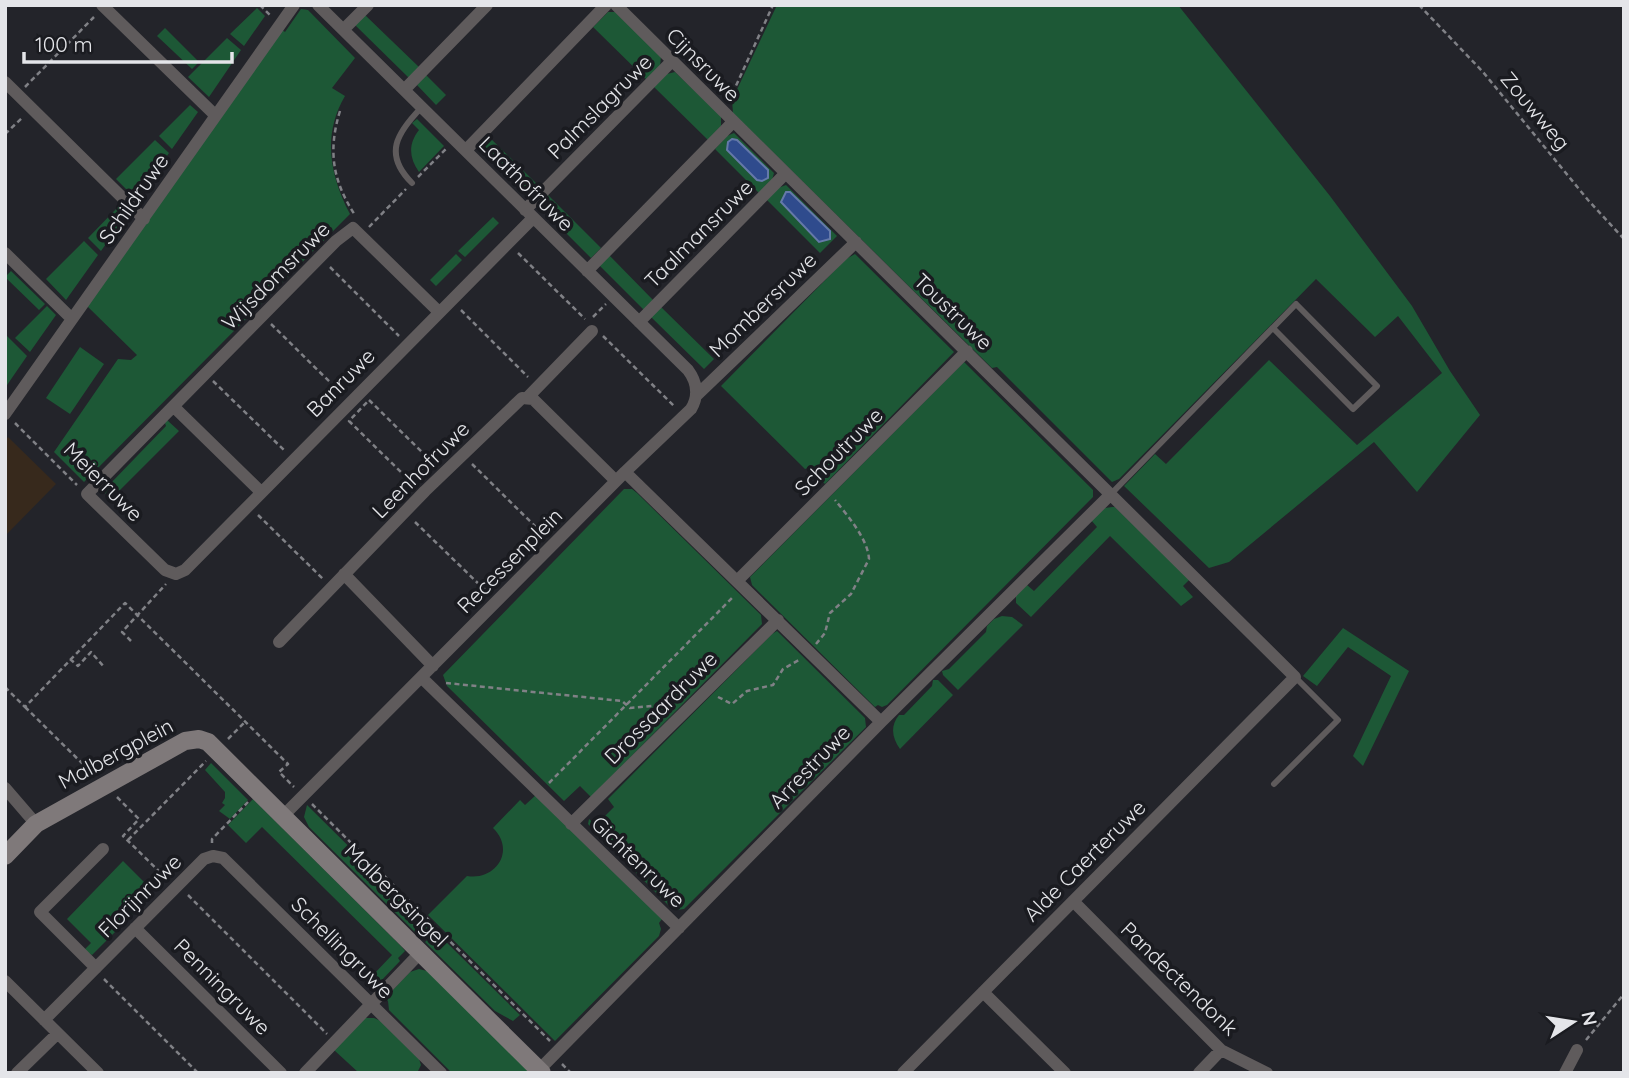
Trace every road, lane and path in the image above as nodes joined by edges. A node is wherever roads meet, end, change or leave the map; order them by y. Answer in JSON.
{"nodes":[{"id":1,"x":294,"y":5,"type":"edge"},
{"id":2,"x":318,"y":5,"type":"edge"},
{"id":3,"x":368,"y":5,"type":"edge"},
{"id":4,"x":487,"y":5,"type":"edge"},
{"id":5,"x":606,"y":5,"type":"edge"},
{"id":6,"x":616,"y":5,"type":"edge"},
{"id":7,"x":773,"y":5,"type":"edge"},
{"id":8,"x":1419,"y":5,"type":"edge"},
{"id":9,"x":103,"y":6,"type":"edge"},
{"id":10,"x":344,"y":29,"type":"junction"},
{"id":11,"x":672,"y":61,"type":"junction"},
{"id":12,"x":5,"y":82,"type":"edge"},
{"id":13,"x":405,"y":89,"type":"junction"},
{"id":14,"x":18,"y":94,"type":"junction"},
{"id":15,"x":423,"y":107,"type":"junction"},
{"id":16,"x":32,"y":108,"type":"junction"},
{"id":17,"x":340,"y":111,"type":"dead end"},
{"id":18,"x":724,"y":111,"type":"junction"},
{"id":19,"x":215,"y":115,"type":"junction"},
{"id":20,"x":733,"y":122,"type":"junction"},
{"id":21,"x":5,"y":134,"type":"edge"},
{"id":22,"x":466,"y":150,"type":"junction"},
{"id":23,"x":786,"y":173,"type":"junction"},
{"id":24,"x":412,"y":183,"type":"dead end"},
{"id":25,"x":529,"y":214,"type":"junction"},
{"id":26,"x":144,"y":219,"type":"junction"},
{"id":27,"x":353,"y":228,"type":"junction"},
{"id":28,"x":1624,"y":239,"type":"edge"},
{"id":29,"x":856,"y":242,"type":"junction"},
{"id":30,"x":5,"y":253,"type":"edge"},
{"id":31,"x":320,"y":257,"type":"junction"},
{"id":32,"x":587,"y":271,"type":"junction"},
{"id":33,"x":613,"y":297,"type":"junction"},
{"id":34,"x":451,"y":300,"type":"junction"},
{"id":35,"x":439,"y":312,"type":"junction"},
{"id":36,"x":263,"y":316,"type":"junction"},
{"id":37,"x":72,"y":319,"type":"junction"},
{"id":38,"x":639,"y":322,"type":"junction"},
{"id":39,"x":591,"y":326,"type":"joint"},
{"id":40,"x":1273,"y":328,"type":"junction"},
{"id":41,"x":407,"y":344,"type":"junction"},
{"id":42,"x":967,"y":351,"type":"junction"},
{"id":43,"x":206,"y":374,"type":"junction"},
{"id":44,"x":538,"y":386,"type":"junction"},
{"id":45,"x":696,"y":396,"type":"junction"},
{"id":46,"x":527,"y":397,"type":"junction"},
{"id":47,"x":349,"y":402,"type":"junction"},
{"id":48,"x":173,"y":407,"type":"junction"},
{"id":49,"x":5,"y":413,"type":"edge"},
{"id":50,"x":462,"y":455,"type":"junction"},
{"id":51,"x":293,"y":459,"type":"junction"},
{"id":52,"x":421,"y":470,"type":"joint"},
{"id":53,"x":621,"y":476,"type":"junction"},
{"id":54,"x":828,"y":491,"type":"junction"},
{"id":55,"x":261,"y":492,"type":"junction"},
{"id":56,"x":87,"y":494,"type":"junction"},
{"id":57,"x":1111,"y":494,"type":"junction"},
{"id":58,"x":249,"y":505,"type":"junction"},
{"id":59,"x":405,"y":512,"type":"junction"},
{"id":60,"x":553,"y":544,"type":"junction"},
{"id":61,"x":176,"y":574,"type":"junction"},
{"id":62,"x":344,"y":574,"type":"junction"},
{"id":63,"x":741,"y":583,"type":"junction"},
{"id":64,"x":332,"y":587,"type":"junction"},
{"id":65,"x":497,"y":602,"type":"junction"},
{"id":66,"x":137,"y":615,"type":"junction"},
{"id":67,"x":778,"y":620,"type":"junction"},
{"id":68,"x":131,"y":641,"type":"dead end"},
{"id":69,"x":279,"y":642,"type":"dead end"},
{"id":70,"x":810,"y":651,"type":"junction"},
{"id":71,"x":70,"y":659,"type":"junction"},
{"id":72,"x":433,"y":666,"type":"junction"},
{"id":73,"x":105,"y":668,"type":"dead end"},
{"id":74,"x":1295,"y":677,"type":"junction"},
{"id":75,"x":424,"y":680,"type":"junction"},
{"id":76,"x":5,"y":687,"type":"edge"},
{"id":77,"x":706,"y":691,"type":"junction"},
{"id":78,"x":694,"y":703,"type":"junction"},
{"id":79,"x":626,"y":705,"type":"junction"},
{"id":80,"x":25,"y":706,"type":"junction"},
{"id":81,"x":245,"y":722,"type":"junction"},
{"id":82,"x":881,"y":722,"type":"junction"},
{"id":83,"x":218,"y":750,"type":"junction"},
{"id":84,"x":1274,"y":784,"type":"dead end"},
{"id":85,"x":104,"y":785,"type":"junction"},
{"id":86,"x":5,"y":788,"type":"edge"},
{"id":87,"x":258,"y":792,"type":"junction"},
{"id":88,"x":539,"y":793,"type":"junction"},
{"id":89,"x":303,"y":796,"type":"junction"},
{"id":90,"x":283,"y":816,"type":"junction"},
{"id":91,"x":36,"y":824,"type":"junction"},
{"id":92,"x":571,"y":824,"type":"junction"},
{"id":93,"x":128,"y":841,"type":"junction"},
{"id":94,"x":103,"y":849,"type":"dead end"},
{"id":95,"x":5,"y":856,"type":"edge"},
{"id":96,"x":213,"y":856,"type":"junction"},
{"id":97,"x":177,"y":887,"type":"junction"},
{"id":98,"x":1073,"y":901,"type":"junction"},
{"id":99,"x":135,"y":928,"type":"junction"},
{"id":100,"x":679,"y":928,"type":"junction"},
{"id":101,"x":421,"y":952,"type":"junction"},
{"id":102,"x":95,"y":969,"type":"junction"},
{"id":103,"x":5,"y":981,"type":"edge"},
{"id":104,"x":983,"y":992,"type":"junction"},
{"id":105,"x":1624,"y":994,"type":"edge"},
{"id":106,"x":371,"y":1004,"type":"junction"},
{"id":107,"x":44,"y":1020,"type":"junction"},
{"id":108,"x":57,"y":1034,"type":"junction"},
{"id":109,"x":334,"y":1042,"type":"junction"},
{"id":110,"x":558,"y":1050,"type":"junction"},
{"id":111,"x":1222,"y":1050,"type":"junction"},
{"id":112,"x":1577,"y":1050,"type":"joint"},
{"id":113,"x":432,"y":1070,"type":"edge"},
{"id":114,"x":541,"y":1071,"type":"edge"},
{"id":115,"x":17,"y":1073,"type":"edge"},
{"id":116,"x":98,"y":1073,"type":"edge"},
{"id":117,"x":198,"y":1073,"type":"edge"},
{"id":118,"x":281,"y":1073,"type":"edge"},
{"id":119,"x":305,"y":1073,"type":"edge"},
{"id":120,"x":571,"y":1073,"type":"edge"},
{"id":121,"x":903,"y":1073,"type":"edge"},
{"id":122,"x":1065,"y":1073,"type":"edge"},
{"id":123,"x":1199,"y":1073,"type":"edge"},
{"id":124,"x":1267,"y":1073,"type":"edge"},
{"id":125,"x":1565,"y":1073,"type":"edge"}],
"edges":[{"from":1,"to":19,"type":"street","name":"Schildruwe"},
{"from":2,"to":10,"type":"street","name":"Laathofruwe"},
{"from":3,"to":10,"type":"street"},
{"from":4,"to":13,"type":"street"},
{"from":5,"to":22,"type":"street"},
{"from":6,"to":11,"type":"street","name":"Cijnsruwe"},
{"from":7,"to":18,"type":"path"},
{"from":8,"to":28,"type":"path","name":"Zouwweg"},
{"from":9,"to":14,"type":"path"},
{"from":9,"to":19,"type":"street"},
{"from":10,"to":13,"type":"street","name":"Laathofruwe"},
{"from":11,"to":18,"type":"street","name":"Cijnsruwe"},
{"from":11,"to":25,"type":"street","name":"Palmslagruwe"},
{"from":12,"to":14,"type":"street"},
{"from":13,"to":15,"type":"street","name":"Laathofruwe"},
{"from":14,"to":16,"type":"street"},
{"from":15,"to":22,"type":"street","name":"Laathofruwe"},
{"from":15,"to":24,"type":"lane"},
{"from":16,"to":21,"type":"path"},
{"from":16,"to":26,"type":"street"},
{"from":17,"to":27,"type":"path"},
{"from":18,"to":20,"type":"street","name":"Cijnsruwe"},
{"from":19,"to":26,"type":"street","name":"Schildruwe"},
{"from":20,"to":23,"type":"street","name":"Toustruwe"},
{"from":20,"to":32,"type":"street"},
{"from":22,"to":25,"type":"street","name":"Laathofruwe"},
{"from":23,"to":29,"type":"street","name":"Toustruwe"},
{"from":23,"to":38,"type":"street","name":"Taalmansruwe"},
{"from":25,"to":32,"type":"street","name":"Laathofruwe"},
{"from":25,"to":34,"type":"street","name":"Banruwe"},
{"from":26,"to":37,"type":"street","name":"Schildruwe"},
{"from":27,"to":31,"type":"street","name":"Wijsdomsruwe"},
{"from":27,"to":35,"type":"street","name":"Wijsdomsruwe"},
{"from":29,"to":42,"type":"street","name":"Toustruwe"},
{"from":29,"to":45,"type":"street","name":"Mombersruwe"},
{"from":30,"to":37,"type":"street"},
{"from":31,"to":36,"type":"street","name":"Wijsdomsruwe"},
{"from":31,"to":41,"type":"path"},
{"from":32,"to":33,"type":"street","name":"Laathofruwe"},
{"from":33,"to":38,"type":"street","name":"Laathofruwe"},
{"from":33,"to":39,"type":"path"},
{"from":34,"to":35,"type":"street","name":"Banruwe"},
{"from":34,"to":44,"type":"path"},
{"from":35,"to":41,"type":"street","name":"Banruwe"},
{"from":36,"to":43,"type":"street","name":"Wijsdomsruwe"},
{"from":36,"to":47,"type":"path"},
{"from":37,"to":49,"type":"street","name":"Schildruwe"},
{"from":38,"to":45,"type":"street","name":"Laathofruwe"},
{"from":39,"to":44,"type":"street","name":"Leenhofruwe"},
{"from":40,"to":40,"type":"lane"},
{"from":40,"to":57,"type":"lane"},
{"from":41,"to":47,"type":"street","name":"Banruwe"},
{"from":42,"to":54,"type":"street","name":"Schoutruwe"},
{"from":42,"to":57,"type":"street","name":"Toustruwe"},
{"from":43,"to":48,"type":"street","name":"Wijsdomsruwe"},
{"from":43,"to":51,"type":"path"},
{"from":44,"to":46,"type":"street","name":"Leenhofruwe"},
{"from":45,"to":53,"type":"street","name":"Recessenplein"},
{"from":46,"to":50,"type":"street","name":"Leenhofruwe"},
{"from":46,"to":53,"type":"street"},
{"from":47,"to":51,"type":"street","name":"Banruwe"},
{"from":48,"to":55,"type":"street"},
{"from":48,"to":56,"type":"street","name":"Wijsdomsruwe"},
{"from":49,"to":56,"type":"path","name":"Meierruwe"},
{"from":50,"to":59,"type":"street","name":"Leenhofruwe"},
{"from":50,"to":60,"type":"path"},
{"from":51,"to":55,"type":"street","name":"Banruwe"},
{"from":52,"to":52,"type":"path"},
{"from":53,"to":60,"type":"street","name":"Recessenplein"},
{"from":53,"to":63,"type":"street"},
{"from":54,"to":63,"type":"street","name":"Schoutruwe"},
{"from":54,"to":70,"type":"path"},
{"from":55,"to":58,"type":"street","name":"Banruwe"},
{"from":56,"to":61,"type":"street","name":"Meierruwe"},
{"from":57,"to":74,"type":"street","name":"Toustruwe"},
{"from":57,"to":82,"type":"street","name":"Arrestruwe"},
{"from":58,"to":61,"type":"street","name":"Banruwe"},
{"from":58,"to":64,"type":"path"},
{"from":59,"to":62,"type":"street","name":"Leenhofruwe"},
{"from":59,"to":65,"type":"path"},
{"from":60,"to":65,"type":"street","name":"Recessenplein"},
{"from":61,"to":66,"type":"path"},
{"from":62,"to":64,"type":"street","name":"Leenhofruwe"},
{"from":62,"to":72,"type":"street"},
{"from":63,"to":67,"type":"street"},
{"from":63,"to":79,"type":"path"},
{"from":64,"to":69,"type":"street","name":"Leenhofruwe"},
{"from":65,"to":72,"type":"street","name":"Recessenplein"},
{"from":66,"to":68,"type":"path"},
{"from":66,"to":71,"type":"path"},
{"from":66,"to":81,"type":"path"},
{"from":67,"to":70,"type":"street"},
{"from":67,"to":77,"type":"street","name":"Drossaardruwe"},
{"from":70,"to":77,"type":"path"},
{"from":70,"to":82,"type":"street"},
{"from":71,"to":73,"type":"path"},
{"from":71,"to":80,"type":"path"},
{"from":72,"to":75,"type":"street","name":"Recessenplein"},
{"from":74,"to":84,"type":"lane"},
{"from":74,"to":98,"type":"street","name":"Alde Caerteruwe"},
{"from":75,"to":79,"type":"path"},
{"from":75,"to":88,"type":"street"},
{"from":75,"to":89,"type":"street","name":"Recessenplein"},
{"from":76,"to":80,"type":"path"},
{"from":77,"to":78,"type":"street","name":"Drossaardruwe"},
{"from":78,"to":79,"type":"path"},
{"from":78,"to":92,"type":"street","name":"Drossaardruwe"},
{"from":79,"to":88,"type":"path"},
{"from":80,"to":85,"type":"path"},
{"from":81,"to":83,"type":"path"},
{"from":81,"to":89,"type":"path"},
{"from":82,"to":100,"type":"street","name":"Arrestruwe"},
{"from":83,"to":85,"type":"street","name":"Malbergplein"},
{"from":83,"to":87,"type":"street","name":"Malbergsingel"},
{"from":83,"to":93,"type":"path"},
{"from":85,"to":91,"type":"street","name":"Malbergplein"},
{"from":85,"to":93,"type":"path"},
{"from":86,"to":91,"type":"street"},
{"from":87,"to":90,"type":"street","name":"Malbergsingel"},
{"from":87,"to":96,"type":"path"},
{"from":88,"to":92,"type":"street"},
{"from":89,"to":90,"type":"street","name":"Recessenplein"},
{"from":89,"to":110,"type":"path"},
{"from":90,"to":101,"type":"street","name":"Malbergsingel"},
{"from":91,"to":95,"type":"street"},
{"from":92,"to":100,"type":"street","name":"Gichtenruwe"},
{"from":93,"to":97,"type":"path"},
{"from":94,"to":102,"type":"street","name":"Florijnruwe"},
{"from":96,"to":97,"type":"street","name":"Florijnruwe"},
{"from":96,"to":106,"type":"street","name":"Schellingruwe"},
{"from":97,"to":99,"type":"street","name":"Florijnruwe"},
{"from":97,"to":109,"type":"path"},
{"from":98,"to":104,"type":"street","name":"Alde Caerteruwe"},
{"from":98,"to":111,"type":"street","name":"Pandectendonk"},
{"from":99,"to":102,"type":"street","name":"Florijnruwe"},
{"from":99,"to":118,"type":"street","name":"Penningruwe"},
{"from":100,"to":110,"type":"street","name":"Arrestruwe"},
{"from":101,"to":106,"type":"street"},
{"from":101,"to":114,"type":"street","name":"Malbergsingel"},
{"from":102,"to":107,"type":"street","name":"Florijnruwe"},
{"from":102,"to":117,"type":"path"},
{"from":103,"to":107,"type":"street"},
{"from":104,"to":121,"type":"street","name":"Alde Caerteruwe"},
{"from":104,"to":122,"type":"street"},
{"from":105,"to":112,"type":"path"},
{"from":106,"to":109,"type":"street"},
{"from":106,"to":113,"type":"street","name":"Schellingruwe"},
{"from":107,"to":108,"type":"street"},
{"from":108,"to":115,"type":"street"},
{"from":108,"to":116,"type":"street"},
{"from":109,"to":119,"type":"street"},
{"from":110,"to":114,"type":"street","name":"Arrestruwe"},
{"from":110,"to":120,"type":"path"},
{"from":111,"to":123,"type":"street"},
{"from":111,"to":124,"type":"street","name":"Pandectendonk"},
{"from":112,"to":125,"type":"street"}]}
